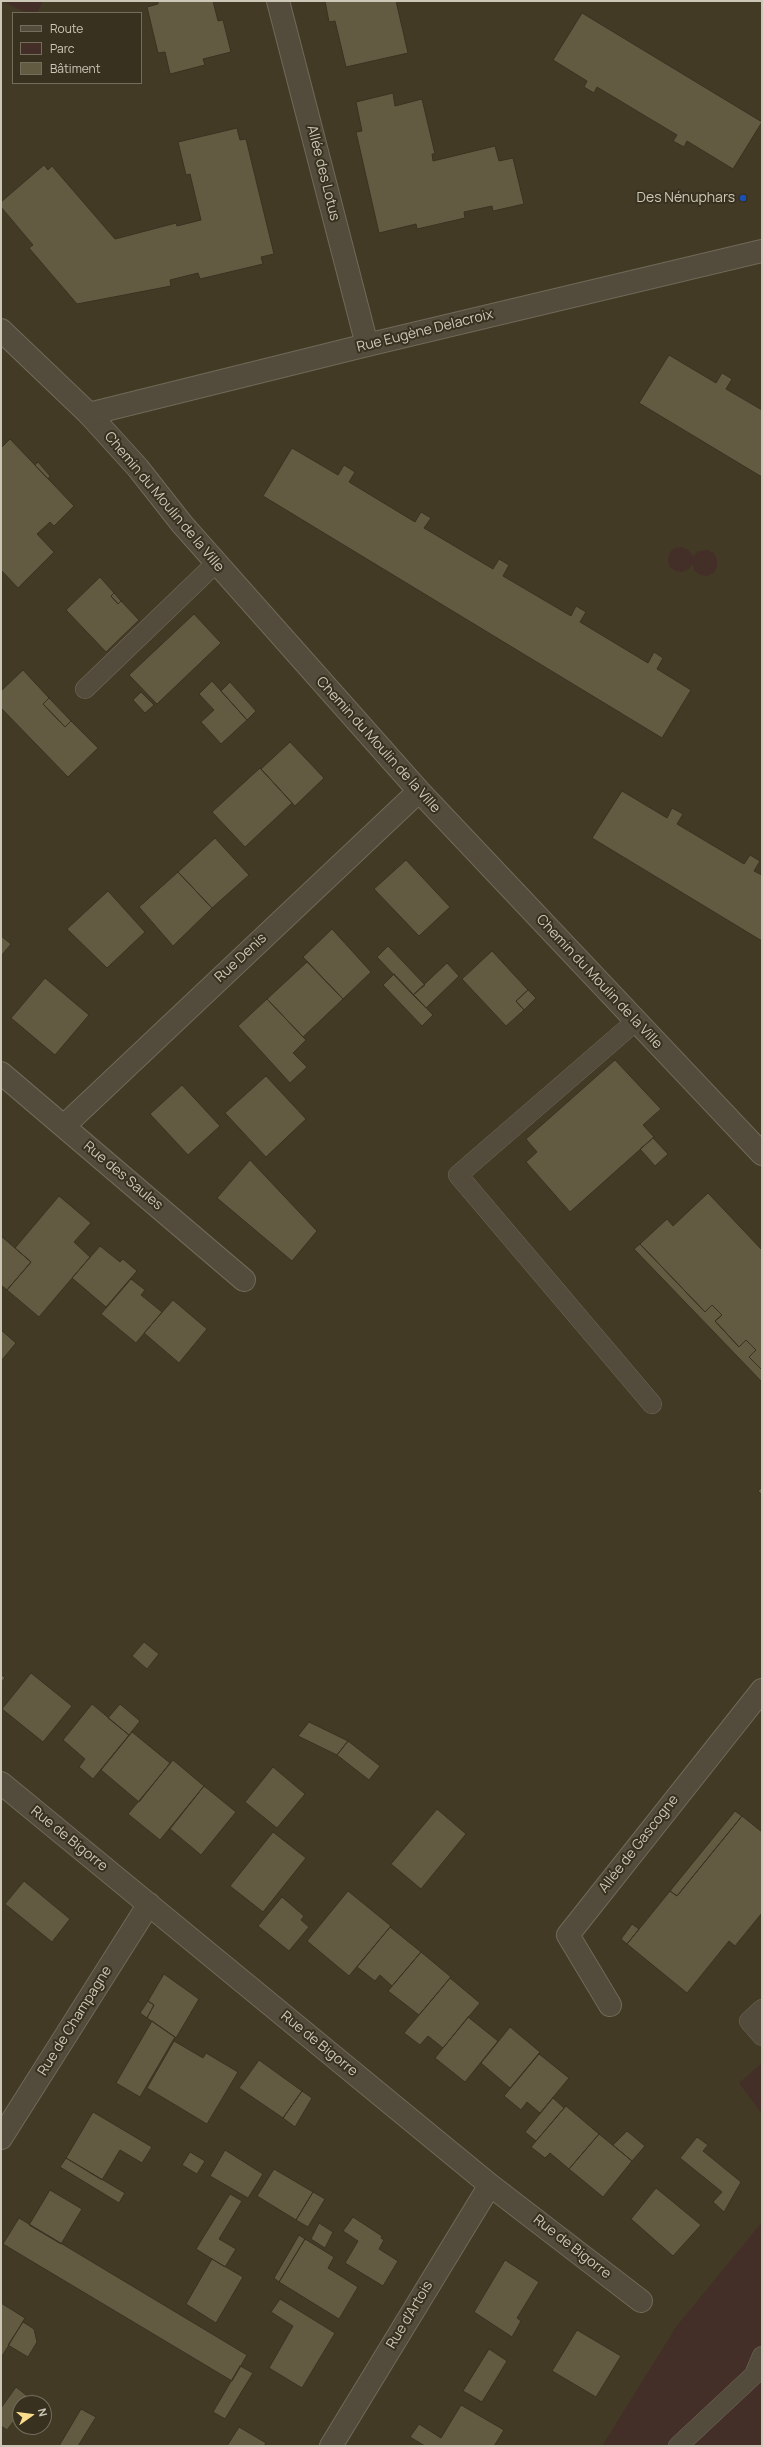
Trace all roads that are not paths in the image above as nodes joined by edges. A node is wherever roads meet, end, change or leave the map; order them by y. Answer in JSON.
{"nodes":[{"id":1,"x":278,"y":1,"type":"edge"},
{"id":2,"x":762,"y":251,"type":"edge"},
{"id":3,"x":1,"y":330,"type":"edge"},
{"id":4,"x":367,"y":345,"type":"junction"},
{"id":5,"x":89,"y":414,"type":"junction"},
{"id":6,"x":216,"y":563,"type":"junction"},
{"id":7,"x":85,"y":689,"type":"dead end"},
{"id":8,"x":419,"y":791,"type":"junction"},
{"id":9,"x":636,"y":1021,"type":"junction"},
{"id":10,"x":1,"y":1073,"type":"edge"},
{"id":11,"x":64,"y":1126,"type":"junction"},
{"id":12,"x":762,"y":1154,"type":"edge"},
{"id":13,"x":244,"y":1280,"type":"dead end"},
{"id":14,"x":652,"y":1404,"type":"dead end"},
{"id":15,"x":762,"y":1690,"type":"edge"},
{"id":16,"x":1,"y":1783,"type":"edge"},
{"id":17,"x":149,"y":1904,"type":"junction"},
{"id":18,"x":610,"y":2005,"type":"dead end"},
{"id":19,"x":762,"y":2009,"type":"edge"},
{"id":20,"x":762,"y":2036,"type":"edge"},
{"id":21,"x":1,"y":2138,"type":"edge"},
{"id":22,"x":490,"y":2185,"type":"junction"},
{"id":23,"x":641,"y":2301,"type":"dead end"},
{"id":24,"x":762,"y":2356,"type":"edge"},
{"id":25,"x":758,"y":2376,"type":"edge"},
{"id":26,"x":331,"y":2446,"type":"edge"},
{"id":27,"x":678,"y":2446,"type":"edge"}],
"edges":[{"from":1,"to":4,"type":"street","name":"Allée des Lotus"},
{"from":2,"to":4,"type":"street","name":"Rue Eugène Delacroix"},
{"from":3,"to":5,"type":"street","name":"Chemin du Moulin de la Ville"},
{"from":4,"to":5,"type":"street","name":"Rue Eugène Delacroix"},
{"from":5,"to":6,"type":"street","name":"Chemin du Moulin de la Ville"},
{"from":6,"to":7,"type":"lane"},
{"from":6,"to":8,"type":"street","name":"Chemin du Moulin de la Ville"},
{"from":8,"to":9,"type":"street","name":"Chemin du Moulin de la Ville"},
{"from":8,"to":11,"type":"street","name":"Rue Denis"},
{"from":9,"to":12,"type":"street","name":"Chemin du Moulin de la Ville"},
{"from":9,"to":14,"type":"lane"},
{"from":10,"to":11,"type":"street","name":"Rue des Saules"},
{"from":11,"to":13,"type":"street","name":"Rue des Saules"},
{"from":15,"to":18,"type":"street","name":"Allée de Gascogne"},
{"from":16,"to":17,"type":"street","name":"Rue de Bigorre"},
{"from":17,"to":21,"type":"street","name":"Rue de Champagne"},
{"from":17,"to":22,"type":"street","name":"Rue de Bigorre"},
{"from":19,"to":20,"type":"lane"},
{"from":22,"to":23,"type":"street","name":"Rue de Bigorre"},
{"from":22,"to":26,"type":"street","name":"Rue d'Artois"},
{"from":24,"to":25,"type":"lane"},
{"from":25,"to":27,"type":"lane"}]}
